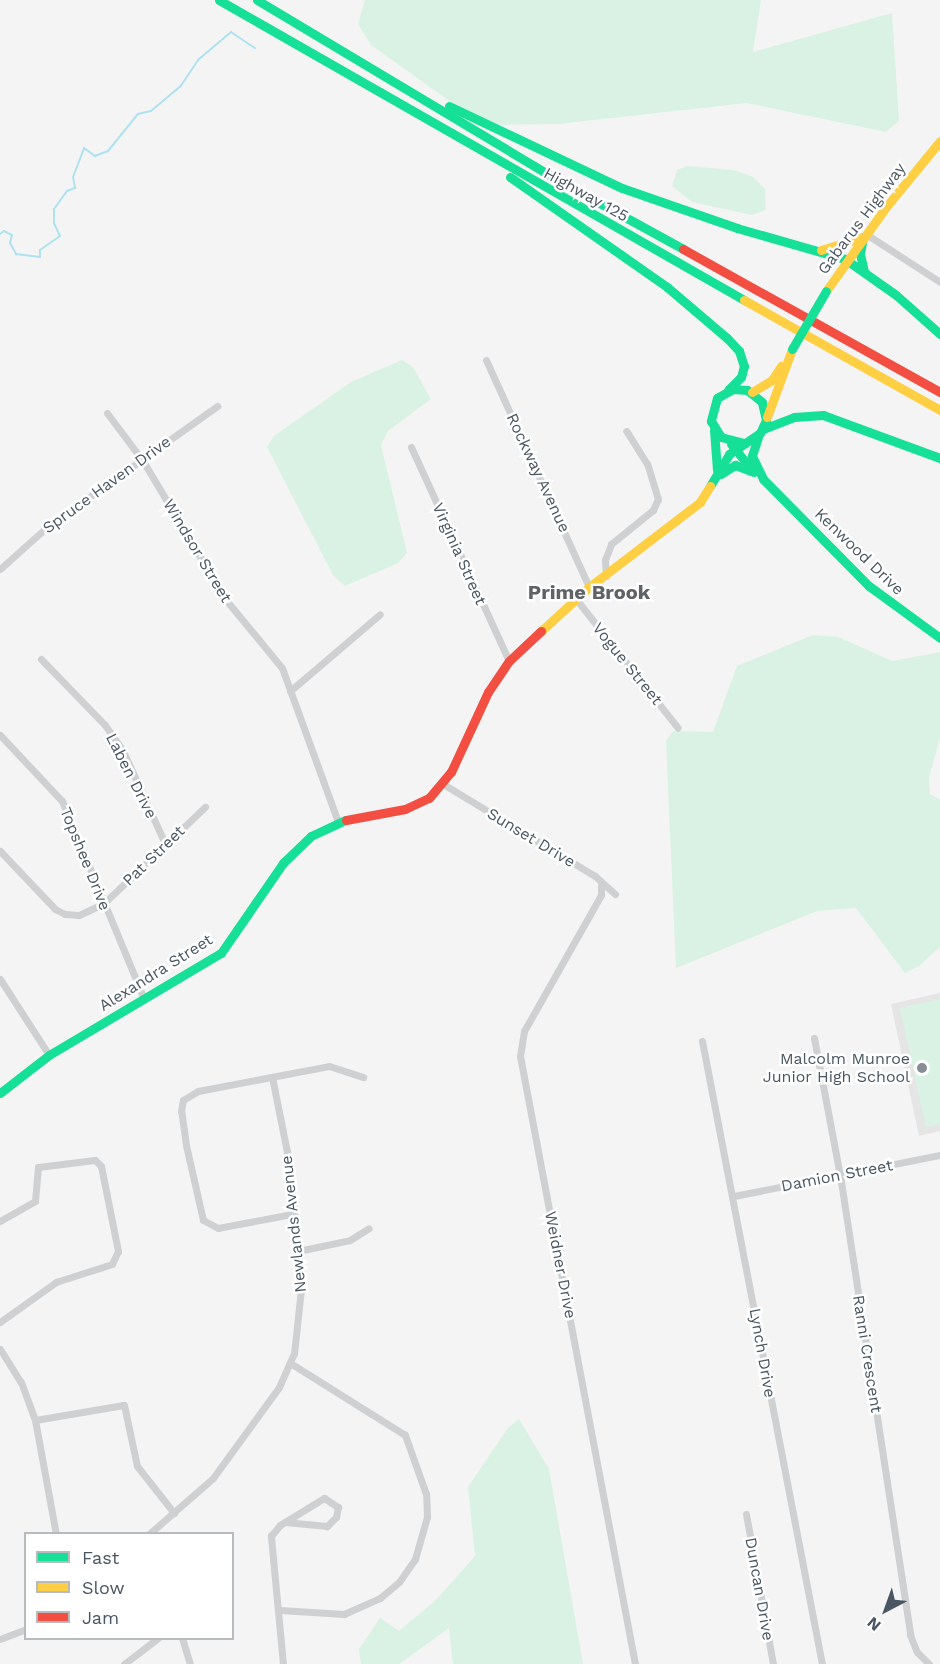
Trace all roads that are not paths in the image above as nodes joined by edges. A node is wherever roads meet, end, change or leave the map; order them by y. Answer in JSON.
{"nodes":[{"id":1,"x":219,"y":0,"type":"edge"},
{"id":2,"x":257,"y":0,"type":"edge"},
{"id":3,"x":408,"y":88,"type":"junction"},
{"id":4,"x":400,"y":101,"type":"junction"},
{"id":5,"x":940,"y":141,"type":"edge"},
{"id":6,"x":864,"y":235,"type":"junction"},
{"id":7,"x":820,"y":250,"type":"junction"},
{"id":8,"x":848,"y":260,"type":"junction"},
{"id":9,"x":864,"y":272,"type":"junction"},
{"id":10,"x":940,"y":282,"type":"edge"},
{"id":11,"x":940,"y":334,"type":"edge"},
{"id":12,"x":792,"y":349,"type":"junction"},
{"id":13,"x":486,"y":360,"type":"dead end"},
{"id":14,"x":728,"y":390,"type":"junction"},
{"id":15,"x":752,"y":392,"type":"junction"},
{"id":16,"x":940,"y":392,"type":"edge"},
{"id":17,"x":216,"y":406,"type":"dead end"},
{"id":18,"x":940,"y":410,"type":"edge"},
{"id":19,"x":107,"y":413,"type":"dead end"},
{"id":20,"x":712,"y":425,"type":"junction"},
{"id":21,"x":762,"y":429,"type":"junction"},
{"id":22,"x":626,"y":431,"type":"dead end"},
{"id":23,"x":736,"y":444,"type":"junction"},
{"id":24,"x":411,"y":447,"type":"dead end"},
{"id":25,"x":940,"y":458,"type":"edge"},
{"id":26,"x":143,"y":461,"type":"junction"},
{"id":27,"x":755,"y":473,"type":"junction"},
{"id":28,"x":763,"y":480,"type":"junction"},
{"id":29,"x":714,"y":483,"type":"junction"},
{"id":30,"x":0,"y":569,"type":"edge"},
{"id":31,"x":606,"y":576,"type":"junction"},
{"id":32,"x":590,"y":587,"type":"junction"},
{"id":33,"x":576,"y":599,"type":"junction"},
{"id":34,"x":380,"y":614,"type":"dead end"},
{"id":35,"x":940,"y":638,"type":"edge"},
{"id":36,"x":41,"y":659,"type":"dead end"},
{"id":37,"x":509,"y":661,"type":"junction"},
{"id":38,"x":290,"y":691,"type":"junction"},
{"id":39,"x":678,"y":728,"type":"dead end"},
{"id":40,"x":0,"y":735,"type":"edge"},
{"id":41,"x":443,"y":784,"type":"junction"},
{"id":42,"x":205,"y":807,"type":"dead end"},
{"id":43,"x":338,"y":822,"type":"junction"},
{"id":44,"x":165,"y":846,"type":"junction"},
{"id":45,"x":0,"y":851,"type":"edge"},
{"id":46,"x":601,"y":884,"type":"junction"},
{"id":47,"x":615,"y":894,"type":"dead end"},
{"id":48,"x":103,"y":904,"type":"junction"},
{"id":49,"x":0,"y":979,"type":"edge"},
{"id":50,"x":144,"y":999,"type":"junction"},
{"id":51,"x":814,"y":1038,"type":"dead end"},
{"id":52,"x":702,"y":1041,"type":"dead end"},
{"id":53,"x":49,"y":1055,"type":"junction"},
{"id":54,"x":272,"y":1077,"type":"junction"},
{"id":55,"x":363,"y":1077,"type":"dead end"},
{"id":56,"x":0,"y":1093,"type":"edge"},
{"id":57,"x":940,"y":1155,"type":"edge"},
{"id":58,"x":840,"y":1175,"type":"junction"},
{"id":59,"x":734,"y":1196,"type":"junction"},
{"id":60,"x":292,"y":1214,"type":"junction"},
{"id":61,"x":0,"y":1221,"type":"edge"},
{"id":62,"x":369,"y":1228,"type":"dead end"},
{"id":63,"x":298,"y":1251,"type":"junction"},
{"id":64,"x":0,"y":1322,"type":"edge"},
{"id":65,"x":0,"y":1349,"type":"edge"},
{"id":66,"x":290,"y":1363,"type":"junction"},
{"id":67,"x":35,"y":1420,"type":"junction"},
{"id":68,"x":174,"y":1513,"type":"junction"},
{"id":69,"x":746,"y":1514,"type":"dead end"},
{"id":70,"x":285,"y":1522,"type":"junction"},
{"id":71,"x":56,"y":1532,"type":"edge"},
{"id":72,"x":149,"y":1532,"type":"edge"},
{"id":73,"x":280,"y":1610,"type":"junction"},
{"id":74,"x":24,"y":1630,"type":"edge"},
{"id":75,"x":0,"y":1639,"type":"edge"},
{"id":76,"x":155,"y":1640,"type":"edge"},
{"id":77,"x":183,"y":1640,"type":"edge"},
{"id":78,"x":124,"y":1664,"type":"edge"},
{"id":79,"x":190,"y":1664,"type":"edge"},
{"id":80,"x":283,"y":1664,"type":"edge"},
{"id":81,"x":635,"y":1664,"type":"edge"},
{"id":82,"x":773,"y":1664,"type":"edge"},
{"id":83,"x":822,"y":1664,"type":"edge"},
{"id":84,"x":929,"y":1664,"type":"edge"}],
"edges":[{"from":1,"to":4,"type":"main road","name":"Highway 125"},
{"from":2,"to":3,"type":"main road","name":"Highway 125"},
{"from":3,"to":7,"type":"main road"},
{"from":3,"to":16,"type":"main road","name":"Highway 125"},
{"from":4,"to":14,"type":"main road"},
{"from":4,"to":18,"type":"main road","name":"Highway 125"},
{"from":5,"to":6,"type":"main road","name":"Gabarus Highway"},
{"from":6,"to":7,"type":"main road"},
{"from":6,"to":8,"type":"main road","name":"Gabarus Highway"},
{"from":6,"to":9,"type":"main road"},
{"from":6,"to":10,"type":"street"},
{"from":7,"to":8,"type":"main road"},
{"from":8,"to":9,"type":"main road"},
{"from":8,"to":12,"type":"main road","name":"Gabarus Highway","bridge":true},
{"from":9,"to":11,"type":"main road"},
{"from":12,"to":15,"type":"main road","name":"Gabarus Highway"},
{"from":12,"to":21,"type":"main road","name":"Gabarus Highway"},
{"from":13,"to":32,"type":"street","name":"Rockway Avenue"},
{"from":14,"to":15,"type":"main road"},
{"from":14,"to":20,"type":"main road"},
{"from":15,"to":21,"type":"main road"},
{"from":17,"to":26,"type":"street","name":"Spruce Haven Drive"},
{"from":19,"to":26,"type":"street","name":"Windsor Street"},
{"from":20,"to":23,"type":"main road"},
{"from":20,"to":29,"type":"main road"},
{"from":21,"to":23,"type":"main road"},
{"from":21,"to":25,"type":"main road"},
{"from":21,"to":28,"type":"main road","name":"Kenwood Drive"},
{"from":22,"to":31,"type":"street"},
{"from":23,"to":27,"type":"main road","name":"Kenwood Drive"},
{"from":23,"to":29,"type":"main road","name":"Alexandra Street"},
{"from":24,"to":37,"type":"street","name":"Virginia Street"},
{"from":26,"to":30,"type":"street","name":"Spruce Haven Drive"},
{"from":26,"to":38,"type":"street","name":"Windsor Street"},
{"from":27,"to":28,"type":"main road","name":"Kenwood Drive"},
{"from":27,"to":29,"type":"main road"},
{"from":28,"to":35,"type":"main road","name":"Kenwood Drive"},
{"from":29,"to":31,"type":"main road","name":"Alexandra Street"},
{"from":31,"to":32,"type":"main road","name":"Alexandra Street"},
{"from":32,"to":33,"type":"main road","name":"Alexandra Street"},
{"from":33,"to":37,"type":"main road","name":"Alexandra Street"},
{"from":33,"to":39,"type":"street","name":"Vogue Street"},
{"from":34,"to":38,"type":"street"},
{"from":36,"to":44,"type":"street","name":"Laben Drive"},
{"from":37,"to":41,"type":"main road","name":"Alexandra Street"},
{"from":38,"to":43,"type":"street","name":"Windsor Street"},
{"from":40,"to":48,"type":"street","name":"Topshee Drive"},
{"from":41,"to":43,"type":"main road","name":"Alexandra Street"},
{"from":41,"to":46,"type":"street","name":"Sunset Drive"},
{"from":42,"to":44,"type":"street","name":"Pat Street"},
{"from":43,"to":50,"type":"main road","name":"Alexandra Street"},
{"from":44,"to":48,"type":"street","name":"Pat Street"},
{"from":45,"to":48,"type":"street"},
{"from":46,"to":47,"type":"street","name":"Sunset Drive"},
{"from":46,"to":81,"type":"street","name":"Weidner Drive"},
{"from":48,"to":50,"type":"street","name":"Topshee Drive"},
{"from":49,"to":53,"type":"street"},
{"from":50,"to":53,"type":"main road","name":"Alexandra Street"},
{"from":51,"to":58,"type":"street","name":"Ranni Crescent"},
{"from":52,"to":59,"type":"street","name":"Lynch Drive"},
{"from":53,"to":56,"type":"main road","name":"Alexandra Street"},
{"from":54,"to":55,"type":"street"},
{"from":54,"to":60,"type":"street","name":"Newlands Avenue"},
{"from":54,"to":60,"type":"street"},
{"from":57,"to":58,"type":"street","name":"Damion Street"},
{"from":58,"to":59,"type":"street","name":"Damion Street"},
{"from":58,"to":84,"type":"street","name":"Ranni Crescent"},
{"from":59,"to":83,"type":"street","name":"Lynch Drive"},
{"from":60,"to":63,"type":"street","name":"Newlands Avenue"},
{"from":61,"to":64,"type":"street"},
{"from":62,"to":63,"type":"street"},
{"from":63,"to":66,"type":"street","name":"Newlands Avenue"},
{"from":65,"to":67,"type":"street"},
{"from":66,"to":68,"type":"street","name":"Newlands Avenue"},
{"from":66,"to":73,"type":"street"},
{"from":67,"to":68,"type":"street"},
{"from":67,"to":71,"type":"street"},
{"from":68,"to":72,"type":"street","name":"Newlands Avenue"},
{"from":69,"to":82,"type":"street","name":"Duncan Drive"},
{"from":70,"to":70,"type":"street"},
{"from":70,"to":73,"type":"street"},
{"from":73,"to":80,"type":"street"},
{"from":74,"to":75,"type":"street"},
{"from":76,"to":78,"type":"street"},
{"from":77,"to":79,"type":"street"}]}
